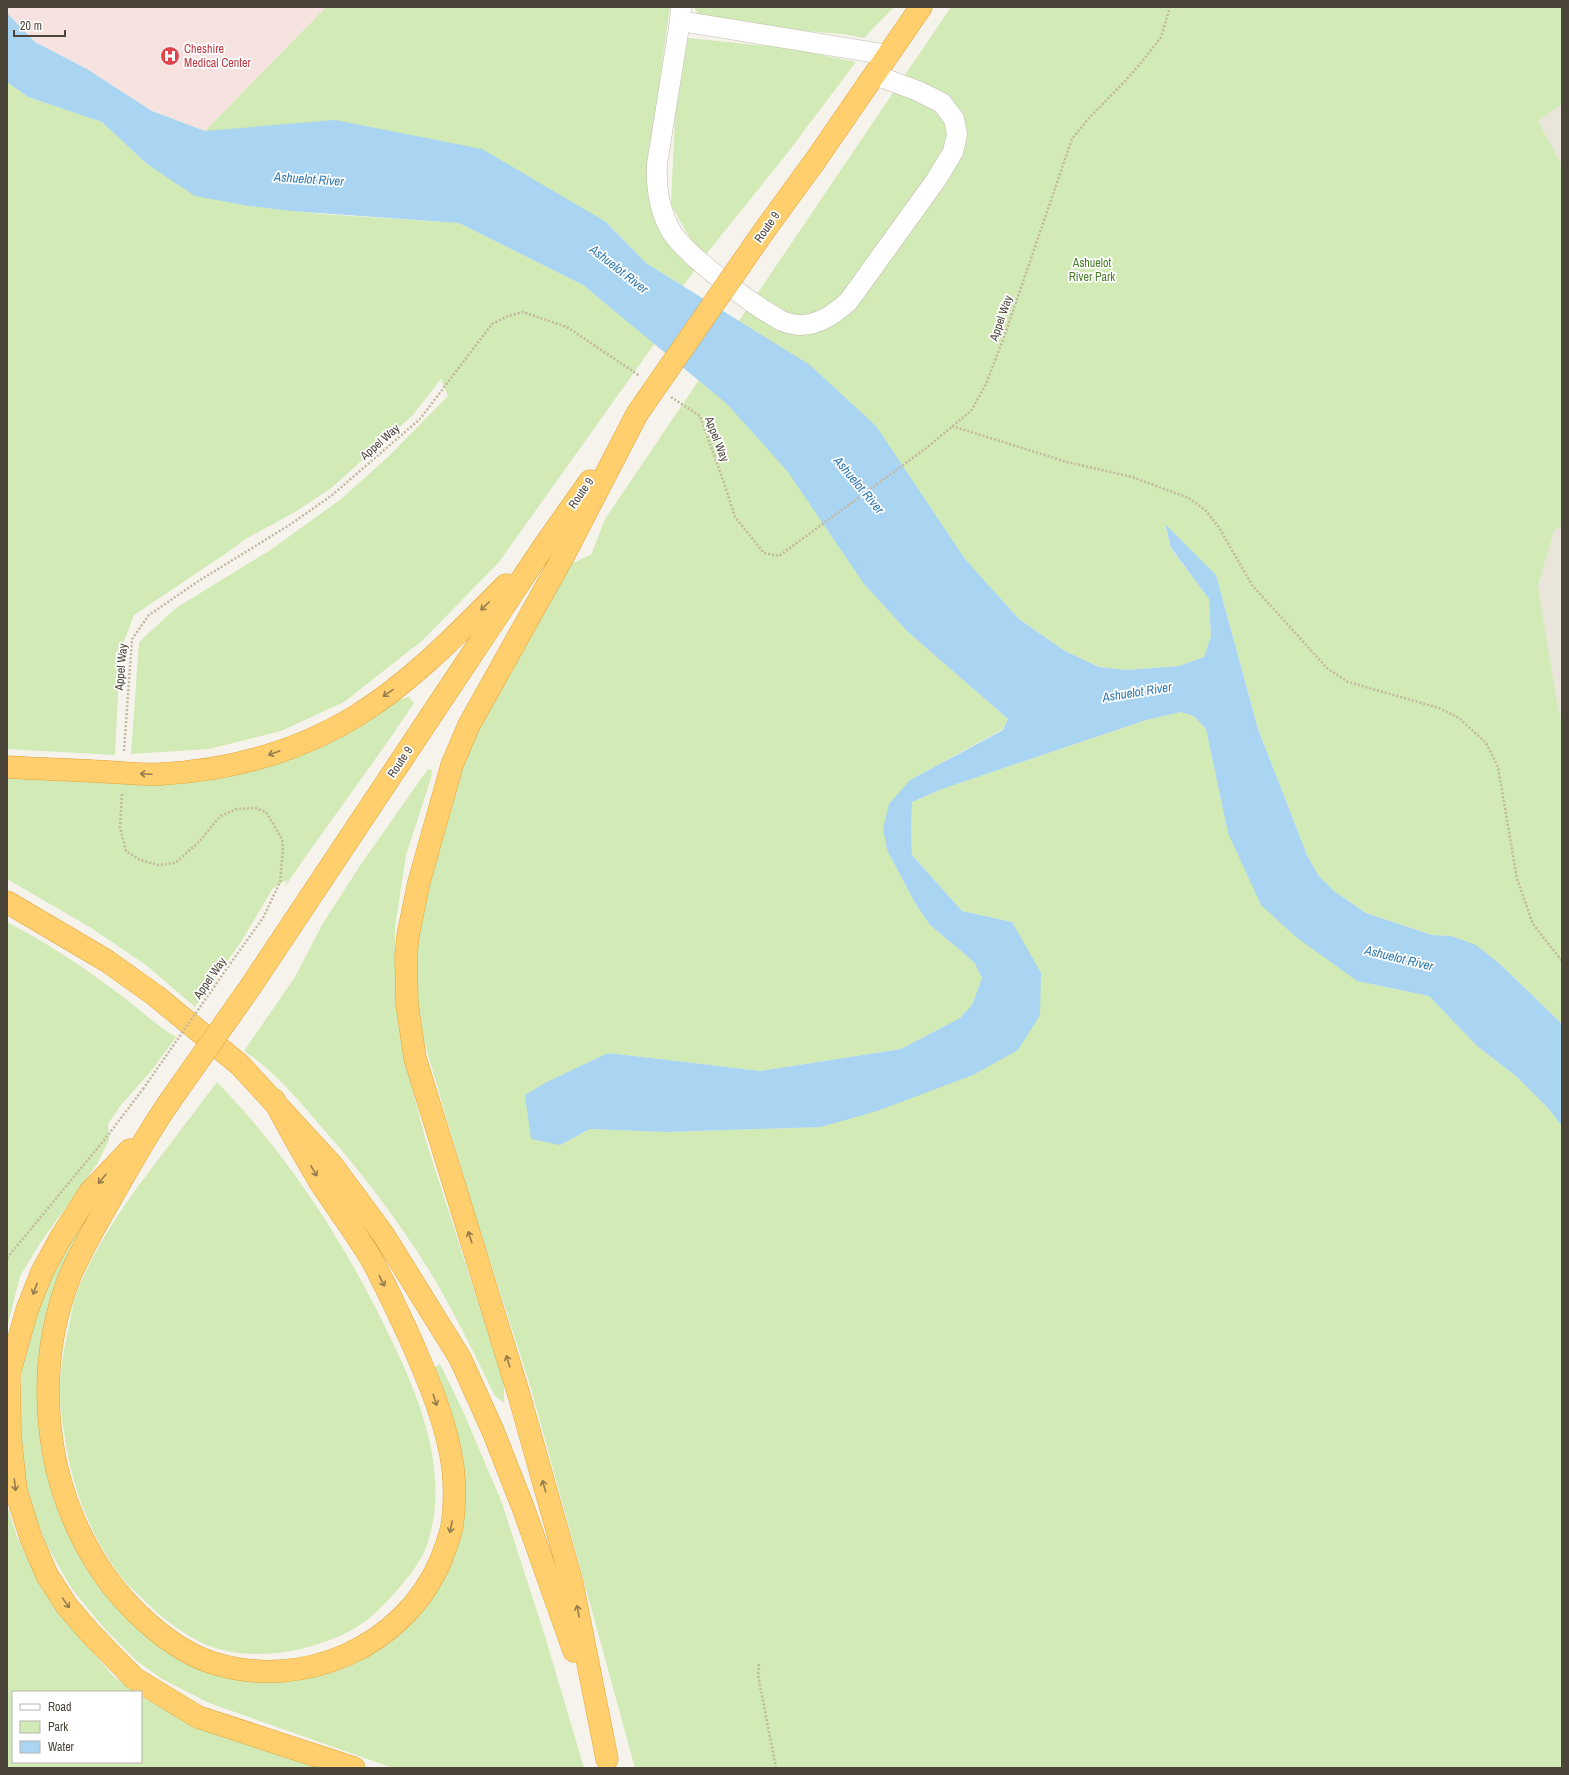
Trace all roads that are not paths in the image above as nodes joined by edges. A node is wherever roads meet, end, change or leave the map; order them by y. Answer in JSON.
{"nodes":[{"id":1,"x":922,"y":7,"type":"edge"},
{"id":2,"x":680,"y":14,"type":"edge"},
{"id":3,"x":889,"y":55,"type":"junction"},
{"id":4,"x":875,"y":75,"type":"junction"},
{"id":5,"x":637,"y":414,"type":"junction"},
{"id":6,"x":542,"y":549,"type":"junction"},
{"id":7,"x":7,"y":767,"type":"edge"},
{"id":8,"x":7,"y":902,"type":"edge"},
{"id":9,"x":274,"y":1100,"type":"junction"},
{"id":10,"x":149,"y":1131,"type":"junction"},
{"id":11,"x":608,"y":1764,"type":"edge"},
{"id":12,"x":354,"y":1768,"type":"edge"}],
"edges":[{"from":1,"to":3,"type":"highway","name":"Route 9"},
{"from":2,"to":3,"type":"lane"},
{"from":2,"to":4,"type":"lane"},
{"from":3,"to":4,"type":"highway","name":"Route 9"},
{"from":4,"to":5,"type":"highway","name":"Route 9","bridge":true},
{"from":5,"to":6,"type":"highway","name":"Route 9"},
{"from":11,"to":5,"type":"highway","one_way":true},
{"from":6,"to":7,"type":"highway","one_way":true},
{"from":6,"to":10,"type":"highway","name":"Route 9","bridge":true},
{"from":8,"to":9,"type":"highway"},
{"from":9,"to":10,"type":"highway","one_way":true},
{"from":9,"to":11,"type":"highway"},
{"from":10,"to":12,"type":"highway","one_way":true}]}
